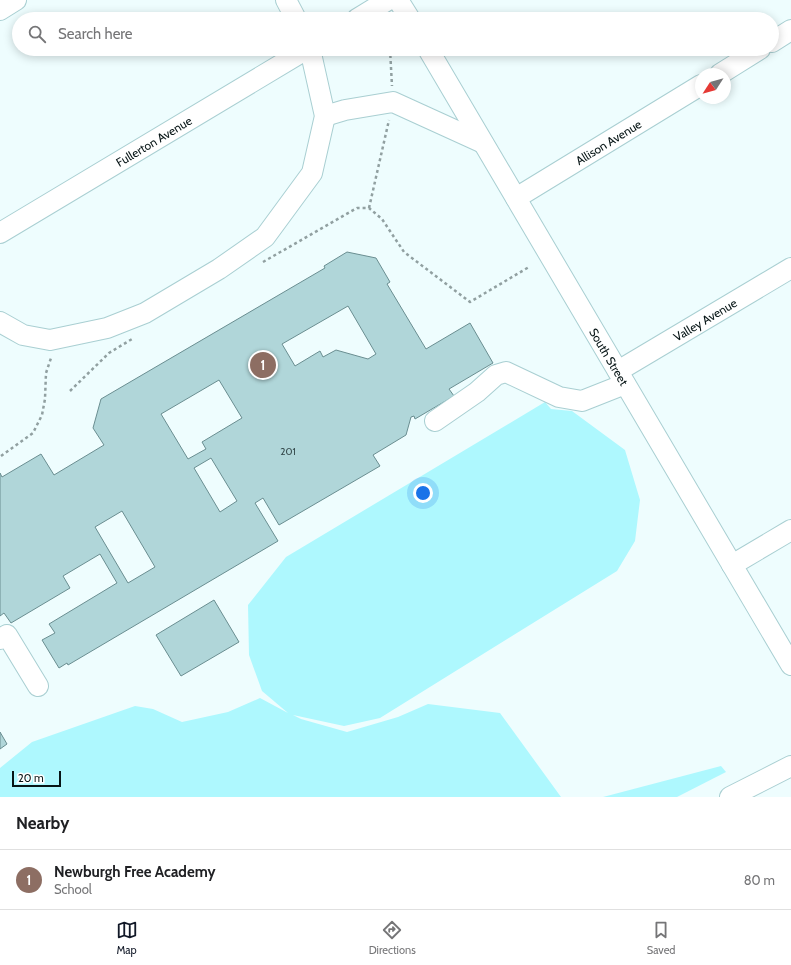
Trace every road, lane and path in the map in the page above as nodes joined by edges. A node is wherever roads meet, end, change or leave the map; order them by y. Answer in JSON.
{"nodes":[{"id":1,"x":16,"y":0,"type":"edge"},
{"id":2,"x":286,"y":0,"type":"edge"},
{"id":3,"x":388,"y":0,"type":"edge"},
{"id":4,"x":398,"y":0,"type":"edge"},
{"id":5,"x":0,"y":10,"type":"edge"},
{"id":6,"x":292,"y":12,"type":"edge"},
{"id":7,"x":368,"y":12,"type":"edge"},
{"id":8,"x":406,"y":12,"type":"edge"},
{"id":9,"x":791,"y":30,"type":"edge"},
{"id":10,"x":779,"y":38,"type":"edge"},
{"id":11,"x":294,"y":56,"type":"edge"},
{"id":12,"x":312,"y":56,"type":"edge"},
{"id":13,"x":390,"y":56,"type":"edge"},
{"id":14,"x":432,"y":56,"type":"edge"},
{"id":15,"x":749,"y":56,"type":"edge"},
{"id":16,"x":730,"y":68,"type":"edge"},
{"id":17,"x":695,"y":89,"type":"edge"},
{"id":18,"x":393,"y":102,"type":"junction"},
{"id":19,"x":325,"y":116,"type":"junction"},
{"id":20,"x":484,"y":143,"type":"junction"},
{"id":21,"x":516,"y":198,"type":"junction"},
{"id":22,"x":369,"y":208,"type":"junction"},
{"id":23,"x":0,"y":233,"type":"edge"},
{"id":24,"x":260,"y":264,"type":"dead end"},
{"id":25,"x":529,"y":267,"type":"dead end"},
{"id":26,"x":791,"y":268,"type":"edge"},
{"id":27,"x":0,"y":322,"type":"edge"},
{"id":28,"x":138,"y":335,"type":"dead end"},
{"id":29,"x":56,"y":353,"type":"dead end"},
{"id":30,"x":622,"y":378,"type":"junction"},
{"id":31,"x":70,"y":390,"type":"dead end"},
{"id":32,"x":435,"y":421,"type":"dead end"},
{"id":33,"x":1,"y":456,"type":"edge"},
{"id":34,"x":791,"y":530,"type":"edge"},
{"id":35,"x":732,"y":565,"type":"junction"},
{"id":36,"x":0,"y":639,"type":"edge"},
{"id":37,"x":791,"y":665,"type":"edge"},
{"id":38,"x":38,"y":686,"type":"dead end"},
{"id":39,"x":791,"y":766,"type":"edge"},
{"id":40,"x":730,"y":797,"type":"edge"}],
"edges":[{"from":1,"to":5,"type":"street"},
{"from":2,"to":6,"type":"street"},
{"from":3,"to":7,"type":"street"},
{"from":4,"to":8,"type":"street"},
{"from":9,"to":10,"type":"street"},
{"from":11,"to":23,"type":"street","name":"Fullerton Avenue"},
{"from":12,"to":19,"type":"street"},
{"from":13,"to":18,"type":"path"},
{"from":14,"to":20,"type":"street","name":"South Street"},
{"from":15,"to":16,"type":"street"},
{"from":17,"to":21,"type":"street","name":"Allison Avenue"},
{"from":18,"to":19,"type":"street"},
{"from":18,"to":20,"type":"street"},
{"from":18,"to":22,"type":"path"},
{"from":19,"to":27,"type":"street"},
{"from":20,"to":21,"type":"street","name":"South Street"},
{"from":21,"to":30,"type":"street","name":"South Street"},
{"from":22,"to":24,"type":"path"},
{"from":22,"to":25,"type":"path"},
{"from":26,"to":30,"type":"street","name":"Valley Avenue"},
{"from":28,"to":31,"type":"path"},
{"from":29,"to":33,"type":"path"},
{"from":30,"to":32,"type":"street","name":"Valley Avenue"},
{"from":30,"to":35,"type":"street","name":"South Street"},
{"from":34,"to":35,"type":"street"},
{"from":35,"to":37,"type":"street","name":"South Street"},
{"from":36,"to":38,"type":"street"},
{"from":39,"to":40,"type":"street"}]}
